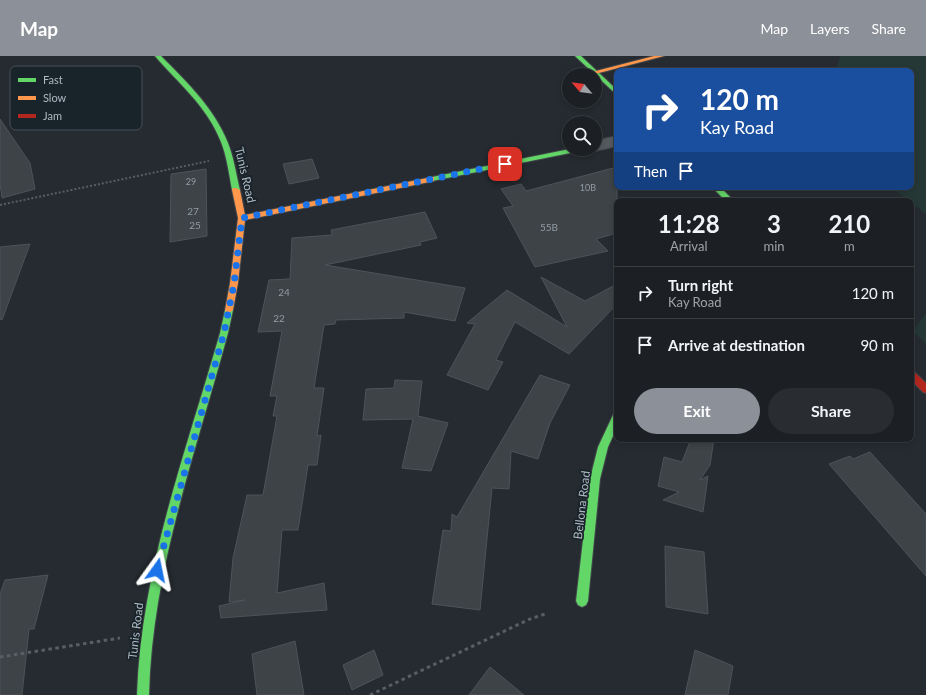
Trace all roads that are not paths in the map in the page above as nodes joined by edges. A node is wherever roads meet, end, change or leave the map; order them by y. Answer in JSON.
{"nodes":[{"id":1,"x":158,"y":56,"type":"edge"},
{"id":2,"x":578,"y":56,"type":"edge"},
{"id":3,"x":661,"y":56,"type":"edge"},
{"id":4,"x":591,"y":68,"type":"edge"},
{"id":5,"x":602,"y":70,"type":"edge"},
{"id":6,"x":602,"y":79,"type":"edge"},
{"id":7,"x":614,"y":90,"type":"edge"},
{"id":8,"x":614,"y":142,"type":"edge"},
{"id":9,"x":602,"y":144,"type":"edge"},
{"id":10,"x":562,"y":153,"type":"edge"},
{"id":11,"x":719,"y":190,"type":"edge"},
{"id":12,"x":727,"y":198,"type":"edge"},
{"id":13,"x":242,"y":218,"type":"junction"},
{"id":14,"x":914,"y":378,"type":"edge"},
{"id":15,"x":926,"y":389,"type":"edge"},
{"id":16,"x":614,"y":423,"type":"edge"},
{"id":17,"x":582,"y":601,"type":"dead end"},
{"id":18,"x":144,"y":695,"type":"edge"}],
"edges":[{"from":1,"to":13,"type":"street","name":"Tunis Road"},
{"from":2,"to":4,"type":"street"},
{"from":3,"to":5,"type":"street"},
{"from":6,"to":7,"type":"street"},
{"from":8,"to":9,"type":"street"},
{"from":10,"to":13,"type":"street"},
{"from":11,"to":12,"type":"street"},
{"from":13,"to":18,"type":"street","name":"Tunis Road"},
{"from":14,"to":15,"type":"street"},
{"from":16,"to":17,"type":"street","name":"Bellona Road"}]}
